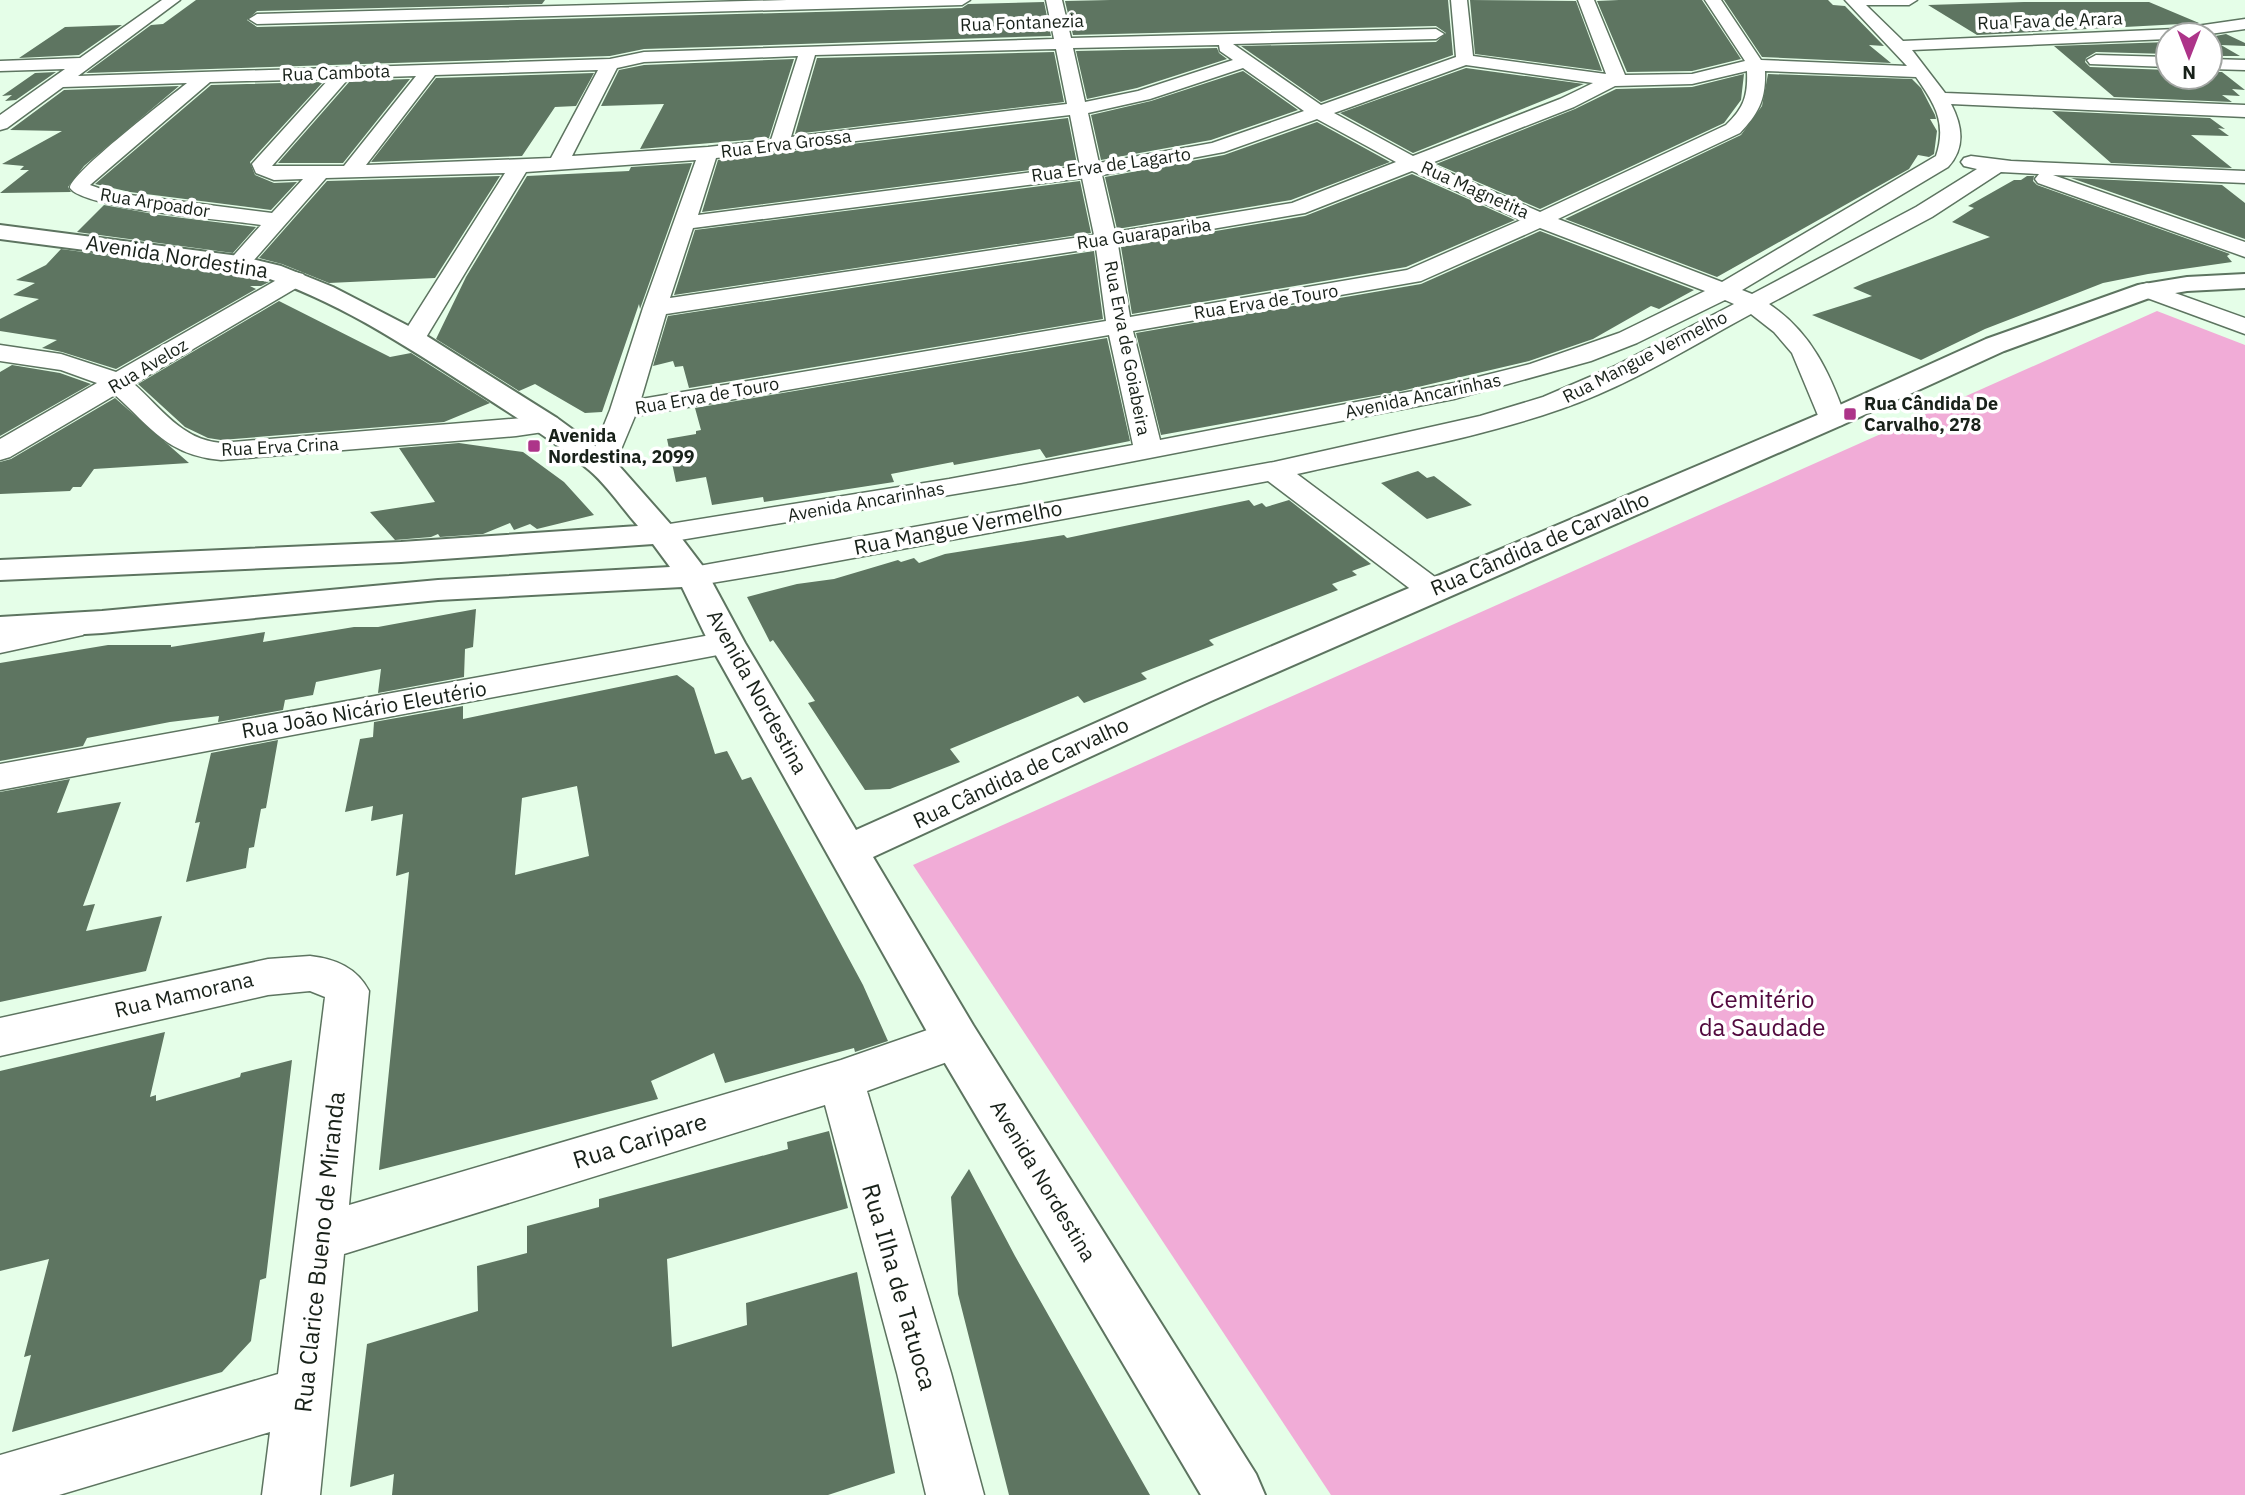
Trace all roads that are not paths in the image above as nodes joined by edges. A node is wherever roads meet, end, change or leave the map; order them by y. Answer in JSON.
{"nodes":[{"id":1,"x":172,"y":0,"type":"edge"},
{"id":2,"x":441,"y":0,"type":"edge"},
{"id":3,"x":467,"y":0,"type":"edge"},
{"id":4,"x":962,"y":0,"type":"edge"},
{"id":5,"x":1054,"y":0,"type":"edge"},
{"id":6,"x":1459,"y":0,"type":"edge"},
{"id":7,"x":1586,"y":0,"type":"edge"},
{"id":8,"x":1713,"y":0,"type":"edge"},
{"id":9,"x":1853,"y":0,"type":"edge"},
{"id":10,"x":1909,"y":0,"type":"edge"},
{"id":11,"x":907,"y":1,"type":"edge"},
{"id":12,"x":430,"y":16,"type":"junction"},
{"id":13,"x":257,"y":19,"type":"dead end"},
{"id":14,"x":2245,"y":24,"type":"edge"},
{"id":15,"x":1436,"y":34,"type":"dead end"},
{"id":16,"x":1217,"y":40,"type":"junction"},
{"id":17,"x":1064,"y":42,"type":"junction"},
{"id":18,"x":1898,"y":46,"type":"junction"},
{"id":19,"x":494,"y":47,"type":"dead end"},
{"id":20,"x":808,"y":50,"type":"junction"},
{"id":21,"x":1465,"y":60,"type":"junction"},
{"id":22,"x":2081,"y":60,"type":"dead end"},
{"id":23,"x":1245,"y":62,"type":"junction"},
{"id":24,"x":2154,"y":62,"type":"edge"},
{"id":25,"x":85,"y":63,"type":"junction"},
{"id":26,"x":610,"y":64,"type":"junction"},
{"id":27,"x":1755,"y":64,"type":"junction"},
{"id":28,"x":2224,"y":64,"type":"edge"},
{"id":29,"x":2245,"y":65,"type":"edge"},
{"id":30,"x":0,"y":66,"type":"edge"},
{"id":31,"x":1924,"y":67,"type":"junction"},
{"id":32,"x":479,"y":68,"type":"junction"},
{"id":33,"x":430,"y":70,"type":"junction"},
{"id":34,"x":344,"y":73,"type":"junction"},
{"id":35,"x":205,"y":77,"type":"junction"},
{"id":36,"x":1614,"y":81,"type":"junction"},
{"id":37,"x":61,"y":82,"type":"junction"},
{"id":38,"x":1939,"y":98,"type":"junction"},
{"id":39,"x":1076,"y":110,"type":"junction"},
{"id":40,"x":2245,"y":111,"type":"edge"},
{"id":41,"x":1317,"y":112,"type":"junction"},
{"id":42,"x":0,"y":124,"type":"edge"},
{"id":43,"x":779,"y":144,"type":"junction"},
{"id":44,"x":708,"y":153,"type":"junction"},
{"id":45,"x":1945,"y":159,"type":"junction"},
{"id":46,"x":1413,"y":163,"type":"junction"},
{"id":47,"x":558,"y":164,"type":"junction"},
{"id":48,"x":519,"y":166,"type":"junction"},
{"id":49,"x":2004,"y":167,"type":"junction"},
{"id":50,"x":1090,"y":169,"type":"junction"},
{"id":51,"x":350,"y":172,"type":"junction"},
{"id":52,"x":320,"y":173,"type":"junction"},
{"id":53,"x":2245,"y":177,"type":"edge"},
{"id":54,"x":276,"y":220,"type":"junction"},
{"id":55,"x":1541,"y":220,"type":"junction"},
{"id":56,"x":684,"y":223,"type":"junction"},
{"id":57,"x":0,"y":232,"type":"edge"},
{"id":58,"x":1821,"y":232,"type":"junction"},
{"id":59,"x":1106,"y":240,"type":"junction"},
{"id":60,"x":1860,"y":246,"type":"junction"},
{"id":61,"x":2245,"y":250,"type":"edge"},
{"id":62,"x":239,"y":263,"type":"junction"},
{"id":63,"x":295,"y":279,"type":"junction"},
{"id":64,"x":2245,"y":281,"type":"edge"},
{"id":65,"x":2147,"y":290,"type":"junction"},
{"id":66,"x":1724,"y":291,"type":"junction"},
{"id":67,"x":1752,"y":303,"type":"junction"},
{"id":68,"x":655,"y":308,"type":"junction"},
{"id":69,"x":1119,"y":326,"type":"junction"},
{"id":70,"x":2245,"y":327,"type":"edge"},
{"id":71,"x":413,"y":339,"type":"junction"},
{"id":72,"x":0,"y":353,"type":"edge"},
{"id":73,"x":118,"y":384,"type":"junction"},
{"id":74,"x":624,"y":410,"type":"junction"},
{"id":75,"x":1832,"y":419,"type":"junction"},
{"id":76,"x":547,"y":424,"type":"junction"},
{"id":77,"x":1189,"y":443,"type":"junction"},
{"id":78,"x":1148,"y":450,"type":"junction"},
{"id":79,"x":0,"y":451,"type":"edge"},
{"id":80,"x":602,"y":465,"type":"junction"},
{"id":81,"x":1274,"y":471,"type":"junction"},
{"id":82,"x":1223,"y":480,"type":"junction"},
{"id":83,"x":662,"y":534,"type":"junction"},
{"id":84,"x":0,"y":570,"type":"edge"},
{"id":85,"x":693,"y":576,"type":"junction"},
{"id":86,"x":1432,"y":590,"type":"junction"},
{"id":87,"x":102,"y":622,"type":"junction"},
{"id":88,"x":0,"y":628,"type":"edge"},
{"id":89,"x":0,"y":642,"type":"edge"},
{"id":90,"x":727,"y":643,"type":"junction"},
{"id":91,"x":0,"y":777,"type":"edge"},
{"id":92,"x":848,"y":851,"type":"junction"},
{"id":93,"x":347,"y":1008,"type":"joint"},
{"id":94,"x":0,"y":1037,"type":"edge"},
{"id":95,"x":956,"y":1039,"type":"junction"},
{"id":96,"x":841,"y":1080,"type":"junction"},
{"id":97,"x":322,"y":1237,"type":"junction"},
{"id":98,"x":304,"y":1394,"type":"junction"},
{"id":99,"x":0,"y":1484,"type":"edge"},
{"id":100,"x":291,"y":1495,"type":"edge"},
{"id":101,"x":955,"y":1495,"type":"edge"},
{"id":102,"x":1235,"y":1495,"type":"edge"}],
"edges":[{"from":1,"to":25,"type":"street"},
{"from":2,"to":3,"type":"street"},
{"from":2,"to":12,"type":"street"},
{"from":4,"to":11,"type":"street"},
{"from":5,"to":17,"type":"street","name":"Rua Erva de Goiabeira"},
{"from":6,"to":21,"type":"street"},
{"from":7,"to":36,"type":"street"},
{"from":8,"to":27,"type":"street"},
{"from":9,"to":10,"type":"street"},
{"from":9,"to":18,"type":"street"},
{"from":11,"to":12,"type":"street"},
{"from":12,"to":13,"type":"street"},
{"from":14,"to":18,"type":"street","name":"Rua Fava de Arara"},
{"from":15,"to":16,"type":"street","name":"Rua Fontanezia"},
{"from":16,"to":17,"type":"street","name":"Rua Fontanezia"},
{"from":16,"to":23,"type":"street","name":"Rua Magnetita"},
{"from":17,"to":20,"type":"street","name":"Rua Fontanezia"},
{"from":17,"to":39,"type":"street","name":"Rua Erva de Goiabeira"},
{"from":18,"to":31,"type":"street"},
{"from":19,"to":32,"type":"street"},
{"from":20,"to":26,"type":"street","name":"Rua Fontanezia"},
{"from":20,"to":43,"type":"street"},
{"from":21,"to":36,"type":"street"},
{"from":21,"to":41,"type":"street","name":"Rua Erva de Lagarto"},
{"from":22,"to":24,"type":"street"},
{"from":23,"to":39,"type":"street","name":"Rua Erva Grossa"},
{"from":23,"to":41,"type":"street","name":"Rua Magnetita"},
{"from":25,"to":30,"type":"street"},
{"from":25,"to":37,"type":"street"},
{"from":26,"to":32,"type":"street","name":"Rua Cambota"},
{"from":26,"to":47,"type":"street"},
{"from":27,"to":31,"type":"street"},
{"from":27,"to":36,"type":"street"},
{"from":27,"to":55,"type":"street","name":"Rua Erva de Touro"},
{"from":28,"to":29,"type":"street"},
{"from":31,"to":38,"type":"street"},
{"from":32,"to":33,"type":"street","name":"Rua Cambota"},
{"from":33,"to":34,"type":"street","name":"Rua Cambota"},
{"from":33,"to":51,"type":"street"},
{"from":34,"to":35,"type":"street","name":"Rua Cambota"},
{"from":34,"to":52,"type":"street","name":"Rua Erva Grossa"},
{"from":35,"to":37,"type":"street","name":"Rua Cambota"},
{"from":35,"to":54,"type":"street","name":"Rua Arpoador"},
{"from":36,"to":46,"type":"street","name":"Rua Guarapariba"},
{"from":37,"to":42,"type":"street"},
{"from":38,"to":40,"type":"street"},
{"from":38,"to":45,"type":"street"},
{"from":39,"to":43,"type":"street","name":"Rua Erva Grossa"},
{"from":39,"to":50,"type":"street","name":"Rua Erva de Goiabeira"},
{"from":41,"to":46,"type":"street","name":"Rua Magnetita"},
{"from":41,"to":50,"type":"street","name":"Rua Erva de Lagarto"},
{"from":43,"to":44,"type":"street","name":"Rua Erva Grossa"},
{"from":44,"to":47,"type":"street","name":"Rua Erva Grossa"},
{"from":44,"to":56,"type":"street"},
{"from":45,"to":49,"type":"street"},
{"from":45,"to":58,"type":"street","name":"Avenida Ancarinhas"},
{"from":46,"to":55,"type":"street","name":"Rua Magnetita"},
{"from":46,"to":59,"type":"street","name":"Rua Guarapariba"},
{"from":47,"to":48,"type":"street","name":"Rua Erva Grossa"},
{"from":48,"to":51,"type":"street","name":"Rua Erva Grossa"},
{"from":48,"to":71,"type":"street"},
{"from":49,"to":53,"type":"street"},
{"from":49,"to":60,"type":"street","name":"Rua Mangue Vermelho"},
{"from":49,"to":61,"type":"street"},
{"from":50,"to":56,"type":"street","name":"Rua Erva de Lagarto"},
{"from":50,"to":59,"type":"street","name":"Rua Erva de Goiabeira"},
{"from":51,"to":52,"type":"street","name":"Rua Erva Grossa"},
{"from":52,"to":54,"type":"street"},
{"from":54,"to":62,"type":"street"},
{"from":55,"to":66,"type":"street","name":"Rua Magnetita"},
{"from":55,"to":69,"type":"street","name":"Rua Erva de Touro"},
{"from":56,"to":68,"type":"street"},
{"from":57,"to":62,"type":"street","name":"Avenida Nordestina"},
{"from":58,"to":60,"type":"street"},
{"from":58,"to":66,"type":"street","name":"Avenida Ancarinhas"},
{"from":59,"to":68,"type":"street","name":"Rua Guarapariba"},
{"from":59,"to":69,"type":"street","name":"Rua Erva de Goiabeira"},
{"from":60,"to":67,"type":"street","name":"Rua Mangue Vermelho"},
{"from":62,"to":63,"type":"street","name":"Avenida Nordestina"},
{"from":63,"to":71,"type":"street","name":"Avenida Nordestina"},
{"from":63,"to":73,"type":"street","name":"Rua Aveloz"},
{"from":64,"to":65,"type":"street","name":"Rua Cândida de Carvalho"},
{"from":65,"to":70,"type":"street"},
{"from":65,"to":75,"type":"street","name":"Rua Cândida de Carvalho"},
{"from":66,"to":67,"type":"street","name":"Rua Magnetita"},
{"from":66,"to":77,"type":"street","name":"Avenida Ancarinhas"},
{"from":67,"to":75,"type":"street","name":"Rua Magnetita"},
{"from":67,"to":81,"type":"street","name":"Rua Mangue Vermelho"},
{"from":68,"to":74,"type":"street"},
{"from":69,"to":74,"type":"street","name":"Rua Erva de Touro"},
{"from":69,"to":78,"type":"street","name":"Rua Erva de Goiabeira"},
{"from":71,"to":76,"type":"street","name":"Avenida Nordestina"},
{"from":72,"to":73,"type":"street","name":"Rua Erva Crina"},
{"from":73,"to":76,"type":"street","name":"Rua Erva Crina"},
{"from":73,"to":79,"type":"street","name":"Rua Aveloz"},
{"from":74,"to":80,"type":"street"},
{"from":75,"to":86,"type":"street","name":"Rua Cândida de Carvalho"},
{"from":76,"to":80,"type":"street","name":"Avenida Nordestina"},
{"from":77,"to":78,"type":"street","name":"Avenida Ancarinhas"},
{"from":77,"to":82,"type":"street"},
{"from":78,"to":83,"type":"street","name":"Avenida Ancarinhas"},
{"from":80,"to":83,"type":"street","name":"Avenida Nordestina"},
{"from":81,"to":82,"type":"street","name":"Rua Mangue Vermelho"},
{"from":81,"to":86,"type":"street"},
{"from":82,"to":85,"type":"street","name":"Rua Mangue Vermelho"},
{"from":83,"to":84,"type":"street"},
{"from":83,"to":85,"type":"street","name":"Avenida Nordestina"},
{"from":85,"to":87,"type":"street"},
{"from":85,"to":90,"type":"street","name":"Avenida Nordestina"},
{"from":86,"to":92,"type":"street","name":"Rua Cândida de Carvalho"},
{"from":87,"to":88,"type":"street"},
{"from":87,"to":89,"type":"street"},
{"from":90,"to":91,"type":"street","name":"Rua João Nicário Eleutério"},
{"from":90,"to":92,"type":"street","name":"Avenida Nordestina"},
{"from":92,"to":95,"type":"street","name":"Avenida Nordestina"},
{"from":93,"to":94,"type":"street","name":"Rua Mamorana"},
{"from":93,"to":97,"type":"street","name":"Rua Clarice Bueno de Miranda"},
{"from":95,"to":96,"type":"street","name":"Rua Caripare"},
{"from":95,"to":102,"type":"street","name":"Avenida Nordestina"},
{"from":96,"to":97,"type":"street","name":"Rua Caripare"},
{"from":96,"to":101,"type":"street","name":"Rua Ilha de Tatuoca"},
{"from":97,"to":98,"type":"street","name":"Rua Clarice Bueno de Miranda"},
{"from":98,"to":99,"type":"street"},
{"from":98,"to":100,"type":"street","name":"Rua Clarice Bueno de Miranda"}]}
